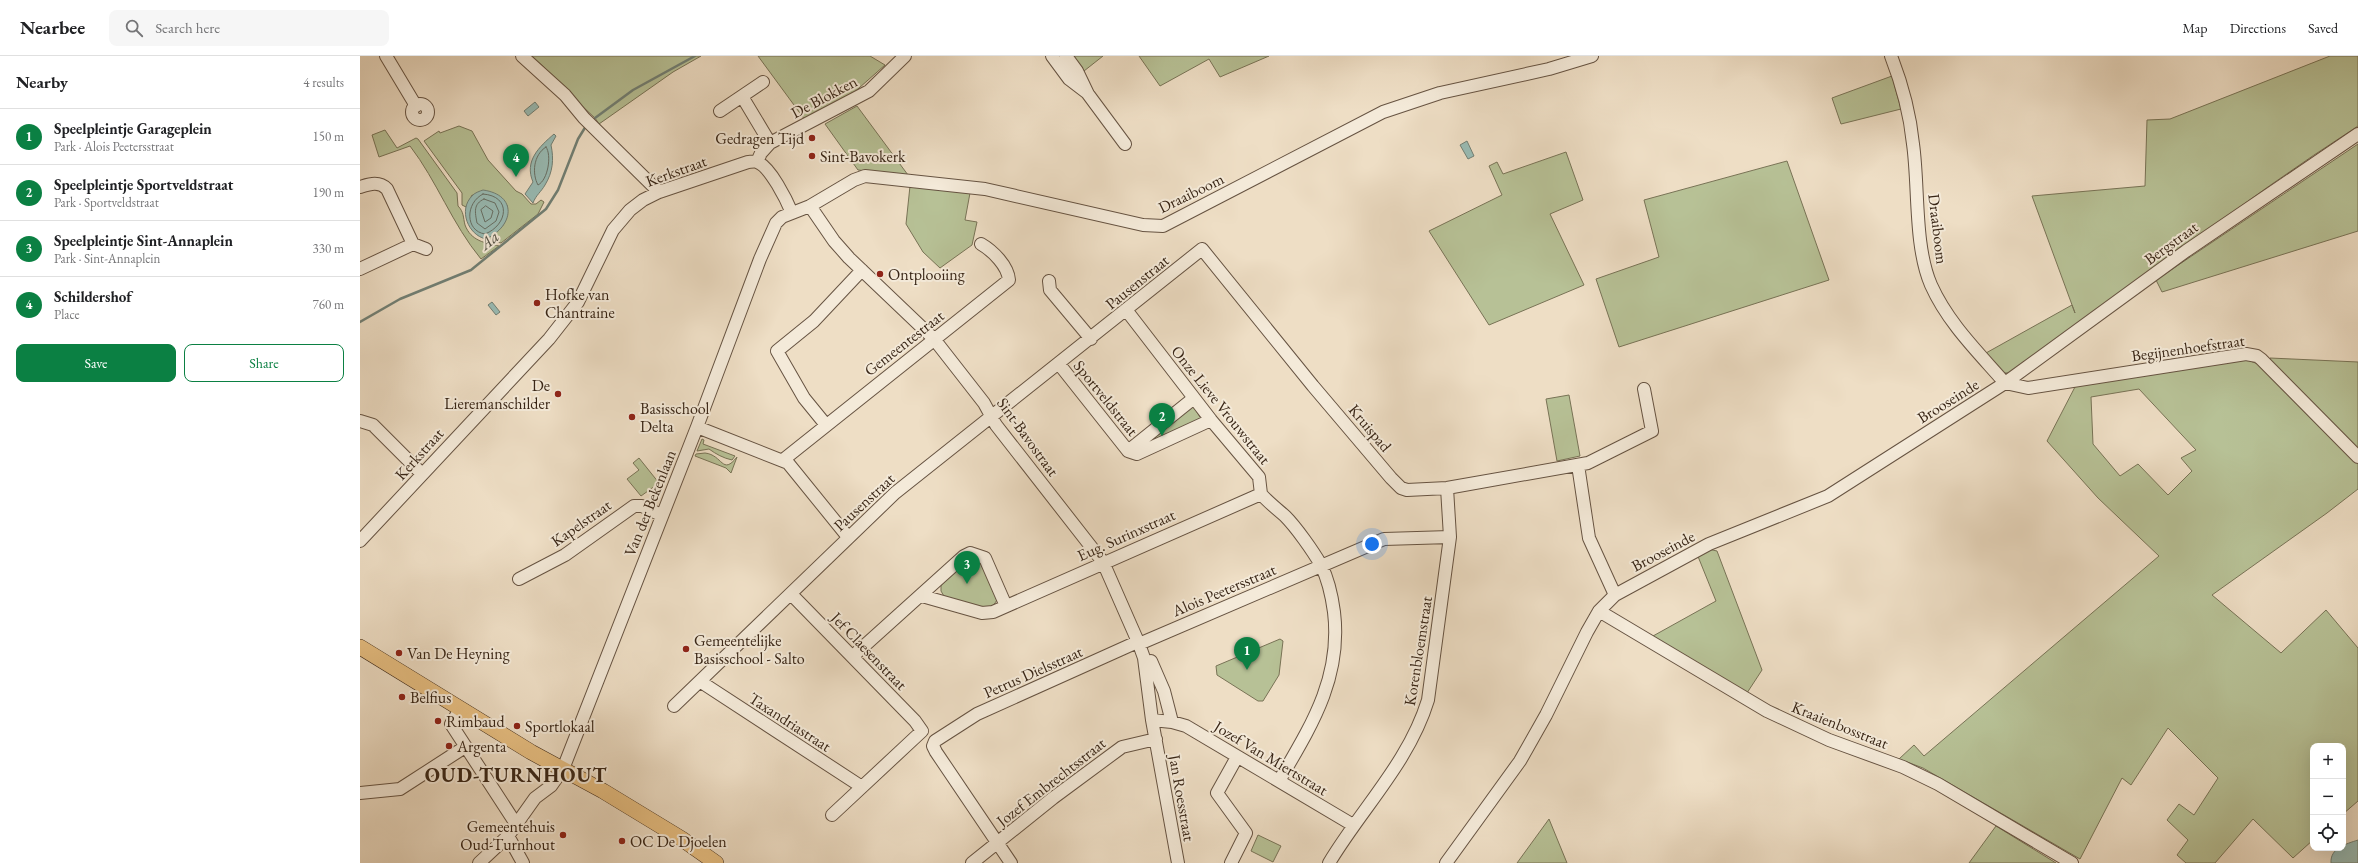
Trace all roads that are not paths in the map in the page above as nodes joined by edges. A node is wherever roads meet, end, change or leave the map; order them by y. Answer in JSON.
{"nodes":[{"id":1,"x":386,"y":56,"type":"edge"},
{"id":2,"x":522,"y":56,"type":"edge"},
{"id":3,"x":905,"y":56,"type":"edge"},
{"id":4,"x":1052,"y":56,"type":"edge"},
{"id":5,"x":1066,"y":56,"type":"edge"},
{"id":6,"x":1592,"y":56,"type":"edge"},
{"id":7,"x":1891,"y":56,"type":"edge"},
{"id":8,"x":763,"y":82,"type":"dead end"},
{"id":9,"x":1088,"y":94,"type":"junction"},
{"id":10,"x":743,"y":98,"type":"junction"},
{"id":11,"x":416,"y":106,"type":"dead end"},
{"id":12,"x":720,"y":112,"type":"dead end"},
{"id":13,"x":2358,"y":134,"type":"edge"},
{"id":14,"x":770,"y":143,"type":"junction"},
{"id":15,"x":1125,"y":144,"type":"dead end"},
{"id":16,"x":757,"y":162,"type":"junction"},
{"id":17,"x":360,"y":187,"type":"edge"},
{"id":18,"x":659,"y":192,"type":"junction"},
{"id":19,"x":810,"y":206,"type":"junction"},
{"id":20,"x":792,"y":213,"type":"junction"},
{"id":21,"x":413,"y":244,"type":"junction"},
{"id":22,"x":981,"y":244,"type":"dead end"},
{"id":23,"x":426,"y":249,"type":"dead end"},
{"id":24,"x":1202,"y":249,"type":"joint"},
{"id":25,"x":360,"y":269,"type":"edge"},
{"id":26,"x":862,"y":270,"type":"junction"},
{"id":27,"x":1049,"y":280,"type":"dead end"},
{"id":28,"x":1127,"y":311,"type":"junction"},
{"id":29,"x":934,"y":339,"type":"junction"},
{"id":30,"x":1091,"y":339,"type":"junction"},
{"id":31,"x":1059,"y":364,"type":"junction"},
{"id":32,"x":2005,"y":383,"type":"junction"},
{"id":33,"x":1644,"y":389,"type":"dead end"},
{"id":34,"x":1194,"y":398,"type":"junction"},
{"id":35,"x":992,"y":416,"type":"junction"},
{"id":36,"x":1211,"y":420,"type":"junction"},
{"id":37,"x":360,"y":421,"type":"edge"},
{"id":38,"x":826,"y":425,"type":"junction"},
{"id":39,"x":697,"y":427,"type":"junction"},
{"id":40,"x":1128,"y":452,"type":"junction"},
{"id":41,"x":2358,"y":457,"type":"edge"},
{"id":42,"x":783,"y":460,"type":"junction"},
{"id":43,"x":1578,"y":465,"type":"junction"},
{"id":44,"x":422,"y":474,"type":"junction"},
{"id":45,"x":1448,"y":488,"type":"junction"},
{"id":46,"x":1260,"y":494,"type":"junction"},
{"id":47,"x":662,"y":515,"type":"junction"},
{"id":48,"x":848,"y":537,"type":"junction"},
{"id":49,"x":1450,"y":537,"type":"junction"},
{"id":50,"x":360,"y":541,"type":"edge"},
{"id":51,"x":1103,"y":562,"type":"junction"},
{"id":52,"x":1321,"y":565,"type":"junction"},
{"id":53,"x":519,"y":579,"type":"dead end"},
{"id":54,"x":791,"y":594,"type":"junction"},
{"id":55,"x":1615,"y":595,"type":"junction"},
{"id":56,"x":922,"y":596,"type":"junction"},
{"id":57,"x":1006,"y":606,"type":"junction"},
{"id":58,"x":1599,"y":611,"type":"junction"},
{"id":59,"x":1139,"y":644,"type":"junction"},
{"id":60,"x":360,"y":647,"type":"edge"},
{"id":61,"x":853,"y":656,"type":"junction"},
{"id":62,"x":1151,"y":662,"type":"dead end"},
{"id":63,"x":701,"y":682,"type":"junction"},
{"id":64,"x":674,"y":706,"type":"dead end"},
{"id":65,"x":458,"y":712,"type":"junction"},
{"id":66,"x":1152,"y":720,"type":"junction"},
{"id":67,"x":1172,"y":722,"type":"junction"},
{"id":68,"x":1156,"y":739,"type":"junction"},
{"id":69,"x":465,"y":748,"type":"junction"},
{"id":70,"x":1237,"y":757,"type":"junction"},
{"id":71,"x":563,"y":769,"type":"junction"},
{"id":72,"x":1279,"y":781,"type":"junction"},
{"id":73,"x":862,"y":787,"type":"junction"},
{"id":74,"x":360,"y":793,"type":"edge"},
{"id":75,"x":832,"y":815,"type":"dead end"},
{"id":76,"x":516,"y":824,"type":"junction"},
{"id":77,"x":1353,"y":825,"type":"junction"},
{"id":78,"x":508,"y":836,"type":"junction"},
{"id":79,"x":997,"y":843,"type":"junction"},
{"id":80,"x":479,"y":863,"type":"edge"},
{"id":81,"x":523,"y":863,"type":"edge"},
{"id":82,"x":716,"y":863,"type":"edge"},
{"id":83,"x":972,"y":863,"type":"edge"},
{"id":84,"x":1011,"y":863,"type":"edge"},
{"id":85,"x":1178,"y":863,"type":"edge"},
{"id":86,"x":1231,"y":863,"type":"edge"},
{"id":87,"x":1329,"y":863,"type":"edge"},
{"id":88,"x":1446,"y":863,"type":"edge"},
{"id":89,"x":2072,"y":863,"type":"edge"}],
"edges":[{"from":1,"to":11,"type":"street"},
{"from":2,"to":18,"type":"street"},
{"from":3,"to":14,"type":"street","name":"De Blokken"},
{"from":4,"to":9,"type":"street"},
{"from":5,"to":9,"type":"street"},
{"from":6,"to":19,"type":"street","name":"Draaiboom"},
{"from":7,"to":32,"type":"street","name":"Draaiboom"},
{"from":8,"to":10,"type":"street"},
{"from":9,"to":15,"type":"street"},
{"from":10,"to":12,"type":"street"},
{"from":10,"to":14,"type":"street"},
{"from":13,"to":32,"type":"street","name":"Bergstraat"},
{"from":14,"to":16,"type":"street"},
{"from":16,"to":18,"type":"street","name":"Kerkstraat"},
{"from":16,"to":20,"type":"street"},
{"from":17,"to":21,"type":"street"},
{"from":18,"to":44,"type":"street","name":"Kerkstraat"},
{"from":19,"to":20,"type":"street","name":"Draaiboom"},
{"from":19,"to":26,"type":"street","name":"Sint-Bavostraat"},
{"from":20,"to":39,"type":"street","name":"Van der Bekenlaan"},
{"from":21,"to":23,"type":"street"},
{"from":21,"to":25,"type":"street"},
{"from":22,"to":29,"type":"street","name":"Gemeentestraat"},
{"from":24,"to":28,"type":"street","name":"Pausenstraat"},
{"from":24,"to":45,"type":"street","name":"Kruispad"},
{"from":26,"to":29,"type":"street","name":"Sint-Bavostraat"},
{"from":26,"to":38,"type":"street"},
{"from":27,"to":30,"type":"street"},
{"from":28,"to":30,"type":"street","name":"Pausenstraat"},
{"from":28,"to":34,"type":"street","name":"Onze Lieve Vrouwstraat"},
{"from":29,"to":35,"type":"street","name":"Sint-Bavostraat"},
{"from":29,"to":38,"type":"street","name":"Gemeentestraat"},
{"from":30,"to":31,"type":"street","name":"Pausenstraat"},
{"from":31,"to":35,"type":"street","name":"Pausenstraat"},
{"from":31,"to":40,"type":"street","name":"Sportveldstraat"},
{"from":32,"to":41,"type":"street","name":"Begijnenhoefstraat"},
{"from":32,"to":55,"type":"street","name":"Brooseinde"},
{"from":33,"to":43,"type":"street","name":"Kruispad"},
{"from":34,"to":36,"type":"street","name":"Onze Lieve Vrouwstraat"},
{"from":34,"to":40,"type":"street","name":"Sportveldstraat"},
{"from":35,"to":48,"type":"street","name":"Pausenstraat"},
{"from":35,"to":51,"type":"street","name":"Sint-Bavostraat"},
{"from":36,"to":40,"type":"street","name":"Sportveldstraat"},
{"from":36,"to":46,"type":"street","name":"Onze Lieve Vrouwstraat"},
{"from":37,"to":44,"type":"street"},
{"from":38,"to":42,"type":"street","name":"Gemeentestraat"},
{"from":39,"to":42,"type":"street"},
{"from":39,"to":47,"type":"street","name":"Van der Bekenlaan"},
{"from":42,"to":48,"type":"street"},
{"from":43,"to":45,"type":"street","name":"Kruispad"},
{"from":43,"to":55,"type":"street"},
{"from":44,"to":50,"type":"street","name":"Kerkstraat"},
{"from":45,"to":49,"type":"street","name":"Korenbloemstraat"},
{"from":46,"to":51,"type":"street","name":"Eug. Surinxstraat"},
{"from":46,"to":52,"type":"street"},
{"from":47,"to":53,"type":"street","name":"Kapelstraat"},
{"from":47,"to":71,"type":"street","name":"Van der Bekenlaan"},
{"from":48,"to":54,"type":"street","name":"Pausenstraat"},
{"from":49,"to":52,"type":"street","name":"Alois Peetersstraat"},
{"from":49,"to":77,"type":"street","name":"Korenbloemstraat"},
{"from":51,"to":57,"type":"street","name":"Eug. Surinxstraat"},
{"from":51,"to":59,"type":"street","name":"Sint-Bavostraat"},
{"from":52,"to":59,"type":"street","name":"Alois Peetersstraat"},
{"from":52,"to":72,"type":"street"},
{"from":54,"to":61,"type":"street","name":"Jef Claesenstraat"},
{"from":54,"to":63,"type":"street","name":"Pausenstraat"},
{"from":55,"to":58,"type":"street","name":"Brooseinde"},
{"from":56,"to":57,"type":"street","name":"Eug. Surinxstraat"},
{"from":56,"to":57,"type":"street"},
{"from":56,"to":61,"type":"street"},
{"from":58,"to":88,"type":"street","name":"Brooseinde"},
{"from":58,"to":89,"type":"street","name":"Kraaienbosstraat"},
{"from":59,"to":66,"type":"street","name":"Sint-Bavostraat"},
{"from":59,"to":79,"type":"street","name":"Petrus Dielsstraat"},
{"from":60,"to":65,"type":"main road"},
{"from":61,"to":73,"type":"street","name":"Jef Claesenstraat"},
{"from":62,"to":67,"type":"street"},
{"from":63,"to":64,"type":"street","name":"Pausenstraat"},
{"from":63,"to":73,"type":"street","name":"Taxandriastraat"},
{"from":65,"to":69,"type":"street"},
{"from":65,"to":71,"type":"main road"},
{"from":66,"to":67,"type":"street","name":"Jozef Van Miertstraat"},
{"from":66,"to":68,"type":"street","name":"Jan Roesstraat"},
{"from":67,"to":70,"type":"street","name":"Jozef Van Miertstraat"},
{"from":68,"to":79,"type":"street","name":"Jozef Embrechtsstraat"},
{"from":68,"to":85,"type":"street","name":"Jan Roesstraat"},
{"from":69,"to":74,"type":"street"},
{"from":69,"to":76,"type":"street"},
{"from":70,"to":72,"type":"street","name":"Jozef Van Miertstraat"},
{"from":70,"to":86,"type":"street"},
{"from":71,"to":76,"type":"street","name":"Van der Bekenlaan"},
{"from":71,"to":82,"type":"main road"},
{"from":72,"to":77,"type":"street","name":"Jozef Van Miertstraat"},
{"from":73,"to":75,"type":"street"},
{"from":76,"to":78,"type":"street","name":"Van der Bekenlaan"},
{"from":77,"to":87,"type":"street","name":"Korenbloemstraat"},
{"from":78,"to":80,"type":"street","name":"Van der Bekenlaan"},
{"from":78,"to":81,"type":"street"},
{"from":79,"to":83,"type":"street","name":"Jozef Embrechtsstraat"},
{"from":79,"to":84,"type":"street"}]}
